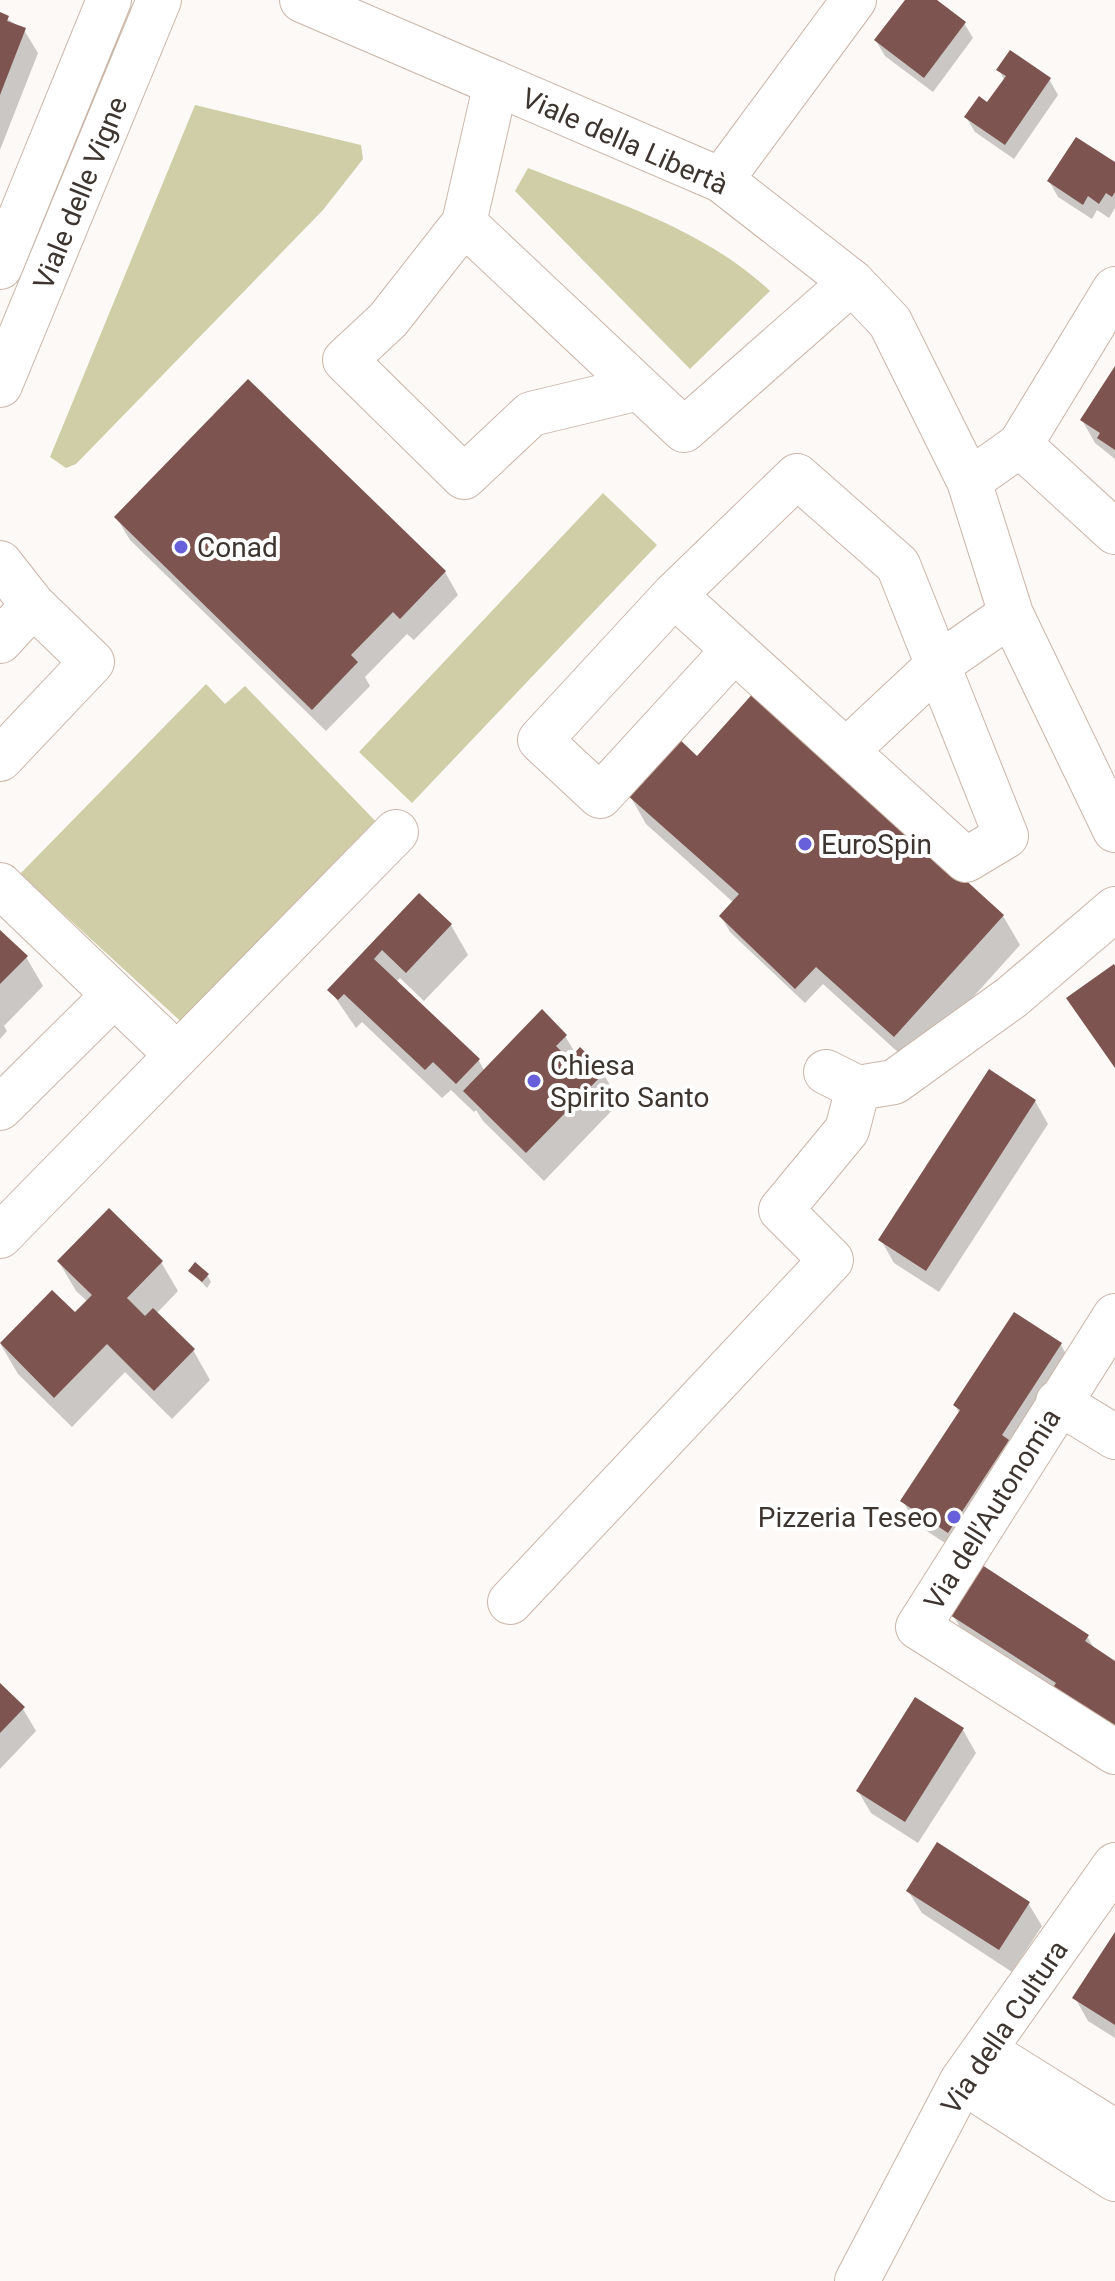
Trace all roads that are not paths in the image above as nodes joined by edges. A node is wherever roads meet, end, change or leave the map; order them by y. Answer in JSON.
{"nodes":[{"id":1,"x":109,"y":0,"type":"edge"},
{"id":2,"x":159,"y":0,"type":"edge"},
{"id":3,"x":302,"y":0,"type":"edge"},
{"id":4,"x":854,"y":0,"type":"edge"},
{"id":5,"x":496,"y":83,"type":"junction"},
{"id":6,"x":721,"y":180,"type":"junction"},
{"id":7,"x":15,"y":188,"type":"edge"},
{"id":8,"x":464,"y":223,"type":"junction"},
{"id":9,"x":0,"y":267,"type":"edge"},
{"id":10,"x":852,"y":282,"type":"junction"},
{"id":11,"x":1115,"y":289,"type":"edge"},
{"id":12,"x":0,"y":385,"type":"edge"},
{"id":13,"x":639,"y":388,"type":"junction"},
{"id":14,"x":1020,"y":445,"type":"junction"},
{"id":15,"x":969,"y":481,"type":"junction"},
{"id":16,"x":1115,"y":532,"type":"edge"},
{"id":17,"x":0,"y":563,"type":"edge"},
{"id":18,"x":674,"y":595,"type":"junction"},
{"id":19,"x":33,"y":605,"type":"junction"},
{"id":20,"x":1011,"y":614,"type":"junction"},
{"id":21,"x":0,"y":641,"type":"edge"},
{"id":22,"x":734,"y":650,"type":"junction"},
{"id":23,"x":939,"y":664,"type":"junction"},
{"id":24,"x":846,"y":751,"type":"junction"},
{"id":25,"x":0,"y":759,"type":"edge"},
{"id":26,"x":1115,"y":830,"type":"edge"},
{"id":27,"x":396,"y":832,"type":"dead end"},
{"id":28,"x":0,"y":885,"type":"edge"},
{"id":29,"x":1115,"y":909,"type":"edge"},
{"id":30,"x":114,"y":995,"type":"junction"},
{"id":31,"x":176,"y":1054,"type":"junction"},
{"id":32,"x":0,"y":1108,"type":"edge"},
{"id":33,"x":0,"y":1236,"type":"edge"},
{"id":34,"x":1115,"y":1316,"type":"edge"},
{"id":35,"x":1058,"y":1402,"type":"junction"},
{"id":36,"x":1115,"y":1437,"type":"edge"},
{"id":37,"x":510,"y":1602,"type":"dead end"},
{"id":38,"x":1115,"y":1752,"type":"edge"},
{"id":39,"x":1115,"y":1865,"type":"edge"},
{"id":40,"x":973,"y":2065,"type":"junction"},
{"id":41,"x":1115,"y":2132,"type":"edge"},
{"id":42,"x":1115,"y":2179,"type":"edge"},
{"id":43,"x":857,"y":2281,"type":"edge"}],
"edges":[{"from":1,"to":7,"type":"street","name":"Viale delle Vigne"},
{"from":2,"to":12,"type":"street","name":"Viale delle Vigne"},
{"from":3,"to":5,"type":"street","name":"Viale della Libertà"},
{"from":4,"to":6,"type":"street"},
{"from":5,"to":6,"type":"street","name":"Viale della Libertà"},
{"from":5,"to":8,"type":"street"},
{"from":6,"to":10,"type":"street","name":"Viale della Libertà"},
{"from":7,"to":9,"type":"street","name":"Viale delle Vigne"},
{"from":8,"to":13,"type":"street"},
{"from":8,"to":13,"type":"street"},
{"from":10,"to":13,"type":"street"},
{"from":10,"to":15,"type":"street","name":"Viale della Libertà"},
{"from":11,"to":14,"type":"street"},
{"from":14,"to":15,"type":"street"},
{"from":14,"to":16,"type":"street"},
{"from":15,"to":20,"type":"street","name":"Viale della Libertà"},
{"from":17,"to":19,"type":"street"},
{"from":18,"to":22,"type":"street"},
{"from":18,"to":22,"type":"street"},
{"from":18,"to":23,"type":"street"},
{"from":19,"to":21,"type":"street"},
{"from":19,"to":25,"type":"street"},
{"from":20,"to":23,"type":"street"},
{"from":20,"to":26,"type":"street","name":"Viale della Libertà"},
{"from":22,"to":24,"type":"street"},
{"from":23,"to":24,"type":"street"},
{"from":23,"to":24,"type":"street"},
{"from":27,"to":31,"type":"street"},
{"from":28,"to":30,"type":"street"},
{"from":29,"to":37,"type":"street"},
{"from":30,"to":31,"type":"street"},
{"from":30,"to":32,"type":"street"},
{"from":31,"to":33,"type":"street"},
{"from":34,"to":35,"type":"street","name":"Via dell'Autonomia"},
{"from":35,"to":36,"type":"street"},
{"from":35,"to":38,"type":"street","name":"Via dell'Autonomia"},
{"from":39,"to":40,"type":"street","name":"Via della Cultura"},
{"from":40,"to":41,"type":"street"},
{"from":40,"to":42,"type":"street"},
{"from":40,"to":43,"type":"street","name":"Via della Cultura"}]}
